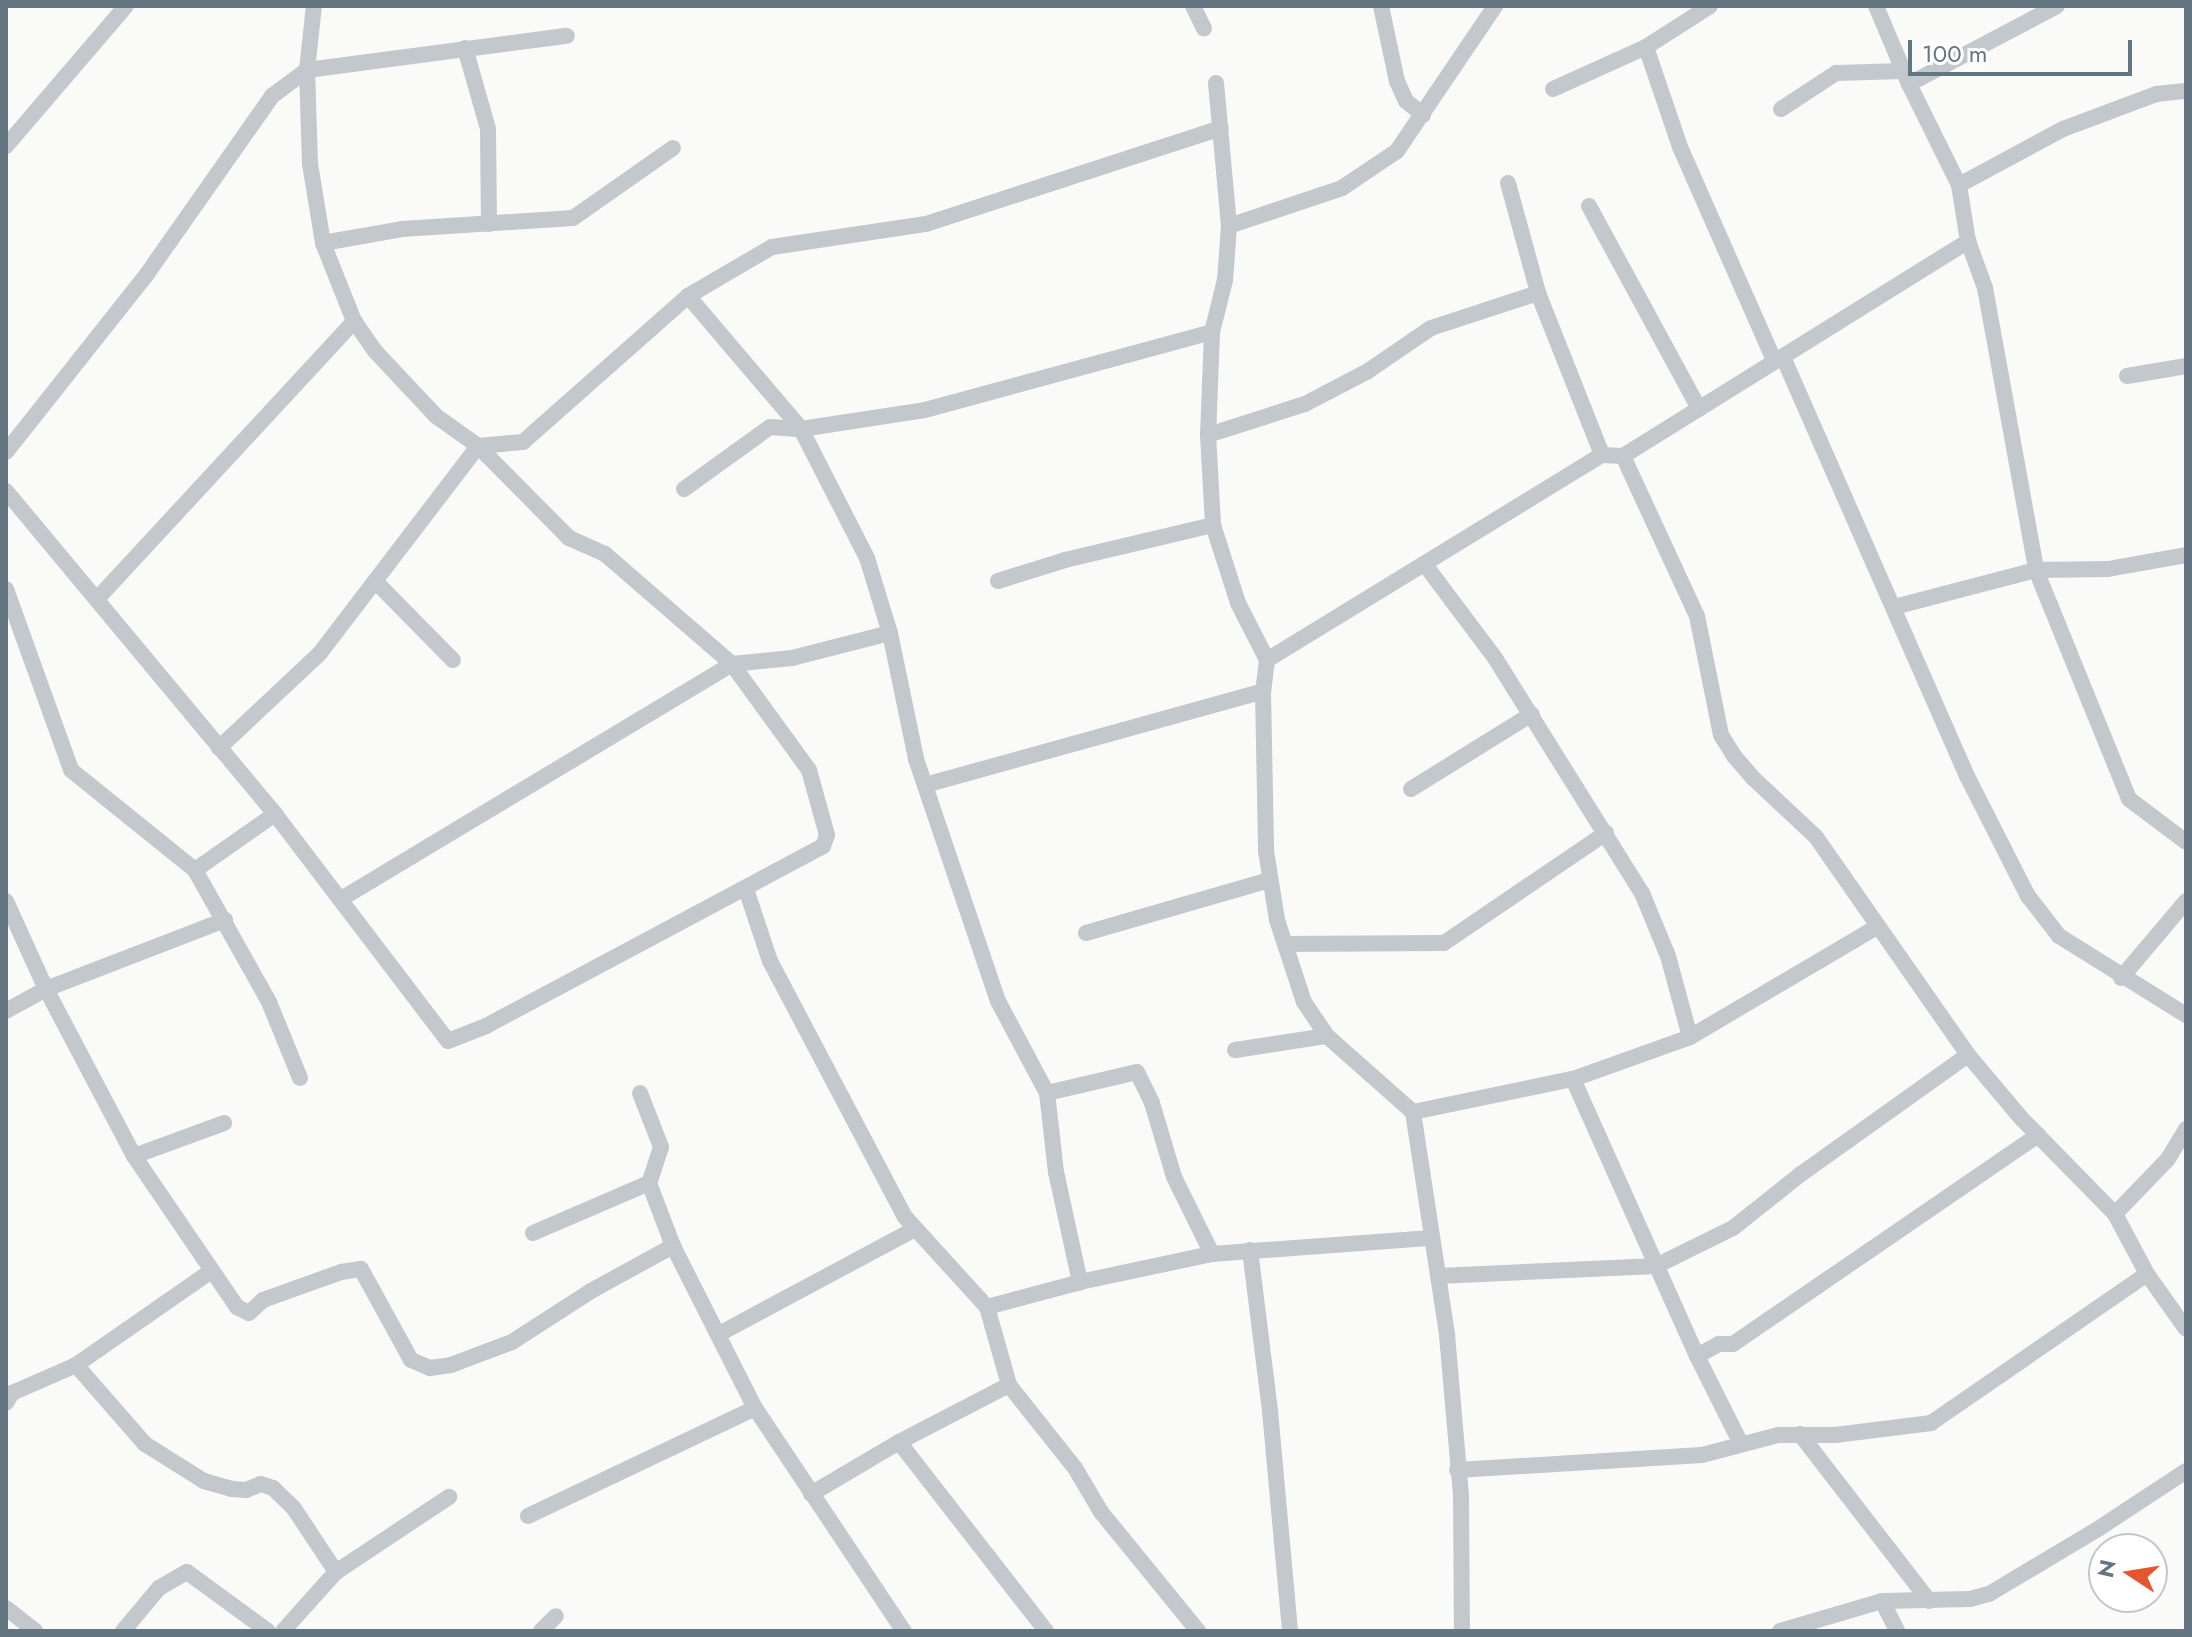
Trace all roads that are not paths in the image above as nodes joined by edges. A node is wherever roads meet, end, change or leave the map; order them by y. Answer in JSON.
{"nodes":[{"id":1,"x":126,"y":6,"type":"edge"},
{"id":2,"x":314,"y":6,"type":"edge"},
{"id":3,"x":1193,"y":6,"type":"edge"},
{"id":4,"x":1381,"y":6,"type":"edge"},
{"id":5,"x":1495,"y":6,"type":"edge"},
{"id":6,"x":1710,"y":6,"type":"edge"},
{"id":7,"x":1876,"y":6,"type":"edge"},
{"id":8,"x":2057,"y":6,"type":"edge"},
{"id":9,"x":1204,"y":29,"type":"dead end"},
{"id":10,"x":567,"y":36,"type":"dead end"},
{"id":11,"x":1646,"y":47,"type":"junction"},
{"id":12,"x":465,"y":48,"type":"junction"},
{"id":13,"x":307,"y":70,"type":"junction"},
{"id":14,"x":1906,"y":78,"type":"junction"},
{"id":15,"x":1216,"y":83,"type":"dead end"},
{"id":16,"x":1553,"y":89,"type":"dead end"},
{"id":17,"x":2186,"y":91,"type":"edge"},
{"id":18,"x":1781,"y":109,"type":"dead end"},
{"id":19,"x":1423,"y":115,"type":"junction"},
{"id":20,"x":1221,"y":128,"type":"junction"},
{"id":21,"x":6,"y":146,"type":"edge"},
{"id":22,"x":673,"y":148,"type":"dead end"},
{"id":23,"x":1508,"y":183,"type":"dead end"},
{"id":24,"x":1959,"y":185,"type":"junction"},
{"id":25,"x":1589,"y":206,"type":"dead end"},
{"id":26,"x":489,"y":224,"type":"junction"},
{"id":27,"x":1229,"y":226,"type":"junction"},
{"id":28,"x":1968,"y":241,"type":"junction"},
{"id":29,"x":323,"y":243,"type":"junction"},
{"id":30,"x":1538,"y":293,"type":"junction"},
{"id":31,"x":688,"y":296,"type":"junction"},
{"id":32,"x":354,"y":321,"type":"junction"},
{"id":33,"x":1212,"y":332,"type":"junction"},
{"id":34,"x":1779,"y":358,"type":"junction"},
{"id":35,"x":2186,"y":366,"type":"edge"},
{"id":36,"x":2127,"y":376,"type":"dead end"},
{"id":37,"x":1699,"y":409,"type":"junction"},
{"id":38,"x":801,"y":429,"type":"junction"},
{"id":39,"x":1208,"y":435,"type":"junction"},
{"id":40,"x":478,"y":446,"type":"junction"},
{"id":41,"x":6,"y":452,"type":"edge"},
{"id":42,"x":1602,"y":455,"type":"junction"},
{"id":43,"x":1623,"y":456,"type":"junction"},
{"id":44,"x":684,"y":489,"type":"dead end"},
{"id":45,"x":6,"y":491,"type":"edge"},
{"id":46,"x":1213,"y":525,"type":"junction"},
{"id":47,"x":2186,"y":555,"type":"edge"},
{"id":48,"x":1426,"y":566,"type":"junction"},
{"id":49,"x":2036,"y":570,"type":"junction"},
{"id":50,"x":375,"y":581,"type":"junction"},
{"id":51,"x":998,"y":581,"type":"dead end"},
{"id":52,"x":6,"y":589,"type":"edge"},
{"id":53,"x":97,"y":599,"type":"junction"},
{"id":54,"x":1894,"y":607,"type":"junction"},
{"id":55,"x":890,"y":633,"type":"junction"},
{"id":56,"x":453,"y":660,"type":"dead end"},
{"id":57,"x":1267,"y":660,"type":"junction"},
{"id":58,"x":732,"y":664,"type":"junction"},
{"id":59,"x":1263,"y":691,"type":"junction"},
{"id":60,"x":1532,"y":714,"type":"junction"},
{"id":61,"x":219,"y":748,"type":"junction"},
{"id":62,"x":925,"y":785,"type":"junction"},
{"id":63,"x":1411,"y":789,"type":"dead end"},
{"id":64,"x":275,"y":814,"type":"junction"},
{"id":65,"x":1606,"y":833,"type":"junction"},
{"id":66,"x":2186,"y":842,"type":"edge"},
{"id":67,"x":195,"y":870,"type":"junction"},
{"id":68,"x":1270,"y":880,"type":"junction"},
{"id":69,"x":746,"y":889,"type":"junction"},
{"id":70,"x":341,"y":899,"type":"junction"},
{"id":71,"x":6,"y":901,"type":"edge"},
{"id":72,"x":2186,"y":901,"type":"edge"},
{"id":73,"x":225,"y":920,"type":"junction"},
{"id":74,"x":1877,"y":927,"type":"junction"},
{"id":75,"x":1086,"y":933,"type":"dead end"},
{"id":76,"x":1286,"y":944,"type":"junction"},
{"id":77,"x":2121,"y":978,"type":"junction"},
{"id":78,"x":46,"y":989,"type":"junction"},
{"id":79,"x":6,"y":1011,"type":"edge"},
{"id":80,"x":2186,"y":1015,"type":"edge"},
{"id":81,"x":1327,"y":1036,"type":"junction"},
{"id":82,"x":1690,"y":1037,"type":"junction"},
{"id":83,"x":1235,"y":1050,"type":"dead end"},
{"id":84,"x":1968,"y":1055,"type":"junction"},
{"id":85,"x":300,"y":1078,"type":"dead end"},
{"id":86,"x":1573,"y":1079,"type":"junction"},
{"id":87,"x":640,"y":1093,"type":"dead end"},
{"id":88,"x":1047,"y":1093,"type":"junction"},
{"id":89,"x":1413,"y":1112,"type":"junction"},
{"id":90,"x":224,"y":1123,"type":"dead end"},
{"id":91,"x":2186,"y":1129,"type":"edge"},
{"id":92,"x":2038,"y":1135,"type":"junction"},
{"id":93,"x":134,"y":1156,"type":"junction"},
{"id":94,"x":649,"y":1183,"type":"junction"},
{"id":95,"x":2115,"y":1214,"type":"junction"},
{"id":96,"x":915,"y":1229,"type":"junction"},
{"id":97,"x":533,"y":1233,"type":"dead end"},
{"id":98,"x":1431,"y":1238,"type":"junction"},
{"id":99,"x":673,"y":1246,"type":"junction"},
{"id":100,"x":1250,"y":1250,"type":"junction"},
{"id":101,"x":1212,"y":1254,"type":"junction"},
{"id":102,"x":1656,"y":1266,"type":"junction"},
{"id":103,"x":211,"y":1271,"type":"junction"},
{"id":104,"x":2147,"y":1274,"type":"junction"},
{"id":105,"x":1438,"y":1276,"type":"junction"},
{"id":106,"x":1080,"y":1282,"type":"junction"},
{"id":107,"x":987,"y":1307,"type":"junction"},
{"id":108,"x":2186,"y":1329,"type":"edge"},
{"id":109,"x":719,"y":1334,"type":"junction"},
{"id":110,"x":1697,"y":1356,"type":"junction"},
{"id":111,"x":76,"y":1365,"type":"junction"},
{"id":112,"x":1009,"y":1385,"type":"junction"},
{"id":113,"x":8,"y":1395,"type":"edge"},
{"id":114,"x":755,"y":1408,"type":"junction"},
{"id":115,"x":1800,"y":1434,"type":"junction"},
{"id":116,"x":899,"y":1442,"type":"junction"},
{"id":117,"x":1740,"y":1442,"type":"junction"},
{"id":118,"x":1457,"y":1470,"type":"junction"},
{"id":119,"x":2186,"y":1471,"type":"edge"},
{"id":120,"x":811,"y":1494,"type":"junction"},
{"id":121,"x":449,"y":1497,"type":"dead end"},
{"id":122,"x":528,"y":1516,"type":"dead end"},
{"id":123,"x":336,"y":1572,"type":"junction"},
{"id":124,"x":1882,"y":1601,"type":"junction"},
{"id":125,"x":1929,"y":1601,"type":"junction"},
{"id":126,"x":6,"y":1608,"type":"edge"},
{"id":127,"x":556,"y":1616,"type":"dead end"},
{"id":128,"x":35,"y":1631,"type":"edge"},
{"id":129,"x":123,"y":1631,"type":"edge"},
{"id":130,"x":268,"y":1631,"type":"edge"},
{"id":131,"x":283,"y":1631,"type":"edge"},
{"id":132,"x":541,"y":1631,"type":"edge"},
{"id":133,"x":904,"y":1631,"type":"edge"},
{"id":134,"x":1046,"y":1631,"type":"edge"},
{"id":135,"x":1198,"y":1631,"type":"edge"},
{"id":136,"x":1290,"y":1631,"type":"edge"},
{"id":137,"x":1462,"y":1631,"type":"edge"},
{"id":138,"x":1780,"y":1631,"type":"edge"},
{"id":139,"x":1897,"y":1631,"type":"edge"}],
"edges":[{"from":1,"to":21,"type":"street"},
{"from":2,"to":13,"type":"street"},
{"from":3,"to":9,"type":"street"},
{"from":4,"to":19,"type":"street"},
{"from":5,"to":19,"type":"street"},
{"from":6,"to":11,"type":"street"},
{"from":7,"to":14,"type":"street"},
{"from":8,"to":14,"type":"street"},
{"from":10,"to":12,"type":"street"},
{"from":11,"to":16,"type":"street"},
{"from":11,"to":34,"type":"street"},
{"from":12,"to":13,"type":"street"},
{"from":12,"to":26,"type":"street"},
{"from":13,"to":29,"type":"street"},
{"from":13,"to":41,"type":"street"},
{"from":14,"to":18,"type":"street"},
{"from":14,"to":24,"type":"street"},
{"from":15,"to":20,"type":"street"},
{"from":17,"to":24,"type":"street"},
{"from":19,"to":27,"type":"street"},
{"from":20,"to":27,"type":"street"},
{"from":20,"to":31,"type":"street"},
{"from":22,"to":26,"type":"street"},
{"from":23,"to":30,"type":"street"},
{"from":24,"to":28,"type":"street"},
{"from":25,"to":37,"type":"street"},
{"from":26,"to":29,"type":"street"},
{"from":27,"to":33,"type":"street"},
{"from":28,"to":34,"type":"street"},
{"from":28,"to":49,"type":"street"},
{"from":29,"to":32,"type":"street"},
{"from":30,"to":39,"type":"street"},
{"from":30,"to":42,"type":"street"},
{"from":31,"to":38,"type":"street"},
{"from":31,"to":40,"type":"street"},
{"from":32,"to":40,"type":"street"},
{"from":32,"to":53,"type":"street"},
{"from":33,"to":38,"type":"street"},
{"from":33,"to":39,"type":"street"},
{"from":34,"to":37,"type":"street"},
{"from":34,"to":54,"type":"street"},
{"from":35,"to":36,"type":"street"},
{"from":37,"to":43,"type":"street"},
{"from":38,"to":44,"type":"street"},
{"from":38,"to":55,"type":"street"},
{"from":39,"to":46,"type":"street"},
{"from":40,"to":50,"type":"street"},
{"from":40,"to":58,"type":"street"},
{"from":42,"to":43,"type":"street"},
{"from":42,"to":48,"type":"street"},
{"from":43,"to":74,"type":"street"},
{"from":45,"to":53,"type":"street"},
{"from":46,"to":51,"type":"street"},
{"from":46,"to":57,"type":"street"},
{"from":47,"to":49,"type":"street"},
{"from":48,"to":57,"type":"street"},
{"from":48,"to":60,"type":"street"},
{"from":49,"to":54,"type":"street"},
{"from":49,"to":66,"type":"street"},
{"from":50,"to":56,"type":"street"},
{"from":50,"to":61,"type":"street"},
{"from":52,"to":67,"type":"street"},
{"from":53,"to":61,"type":"street"},
{"from":54,"to":77,"type":"street"},
{"from":55,"to":58,"type":"street"},
{"from":55,"to":62,"type":"street"},
{"from":57,"to":59,"type":"street"},
{"from":58,"to":69,"type":"street"},
{"from":58,"to":70,"type":"street"},
{"from":59,"to":62,"type":"street"},
{"from":59,"to":68,"type":"street"},
{"from":60,"to":63,"type":"street"},
{"from":60,"to":65,"type":"street"},
{"from":61,"to":64,"type":"street"},
{"from":62,"to":88,"type":"street"},
{"from":64,"to":67,"type":"street"},
{"from":64,"to":70,"type":"street"},
{"from":65,"to":76,"type":"street"},
{"from":65,"to":82,"type":"street"},
{"from":67,"to":73,"type":"street"},
{"from":68,"to":75,"type":"street"},
{"from":68,"to":76,"type":"street"},
{"from":69,"to":70,"type":"street"},
{"from":69,"to":96,"type":"street"},
{"from":71,"to":78,"type":"street"},
{"from":72,"to":77,"type":"street"},
{"from":73,"to":78,"type":"street"},
{"from":73,"to":85,"type":"street"},
{"from":74,"to":82,"type":"street"},
{"from":74,"to":84,"type":"street"},
{"from":76,"to":81,"type":"street"},
{"from":77,"to":80,"type":"street"},
{"from":78,"to":79,"type":"street"},
{"from":78,"to":93,"type":"street"},
{"from":81,"to":83,"type":"street"},
{"from":81,"to":89,"type":"street"},
{"from":82,"to":86,"type":"street"},
{"from":84,"to":92,"type":"street"},
{"from":84,"to":102,"type":"street"},
{"from":86,"to":89,"type":"street"},
{"from":86,"to":102,"type":"street"},
{"from":87,"to":94,"type":"street"},
{"from":88,"to":101,"type":"street"},
{"from":88,"to":106,"type":"street"},
{"from":89,"to":98,"type":"street"},
{"from":90,"to":93,"type":"street"},
{"from":91,"to":95,"type":"street"},
{"from":92,"to":95,"type":"street"},
{"from":92,"to":110,"type":"street"},
{"from":93,"to":103,"type":"street"},
{"from":94,"to":97,"type":"street"},
{"from":94,"to":99,"type":"street"},
{"from":95,"to":104,"type":"street"},
{"from":96,"to":107,"type":"street"},
{"from":96,"to":109,"type":"street"},
{"from":98,"to":100,"type":"street"},
{"from":98,"to":105,"type":"street"},
{"from":99,"to":103,"type":"street"},
{"from":99,"to":109,"type":"street"},
{"from":100,"to":101,"type":"street"},
{"from":100,"to":136,"type":"street"},
{"from":101,"to":106,"type":"street"},
{"from":102,"to":105,"type":"street"},
{"from":102,"to":110,"type":"street"},
{"from":103,"to":111,"type":"street"},
{"from":104,"to":108,"type":"street"},
{"from":104,"to":115,"type":"street"},
{"from":105,"to":118,"type":"street"},
{"from":106,"to":107,"type":"street"},
{"from":107,"to":112,"type":"street"},
{"from":109,"to":114,"type":"street"},
{"from":110,"to":117,"type":"street"},
{"from":111,"to":113,"type":"street"},
{"from":111,"to":123,"type":"street"},
{"from":112,"to":116,"type":"street"},
{"from":112,"to":135,"type":"street"},
{"from":114,"to":120,"type":"street"},
{"from":114,"to":122,"type":"street"},
{"from":115,"to":117,"type":"street"},
{"from":115,"to":125,"type":"street"},
{"from":116,"to":120,"type":"street"},
{"from":116,"to":134,"type":"street"},
{"from":117,"to":118,"type":"street"},
{"from":118,"to":137,"type":"street"},
{"from":119,"to":125,"type":"street"},
{"from":120,"to":133,"type":"street"},
{"from":121,"to":123,"type":"street"},
{"from":123,"to":131,"type":"street"},
{"from":124,"to":125,"type":"street"},
{"from":124,"to":138,"type":"street"},
{"from":124,"to":139,"type":"street"},
{"from":126,"to":128,"type":"street"},
{"from":127,"to":132,"type":"street"},
{"from":129,"to":130,"type":"street"}]}
